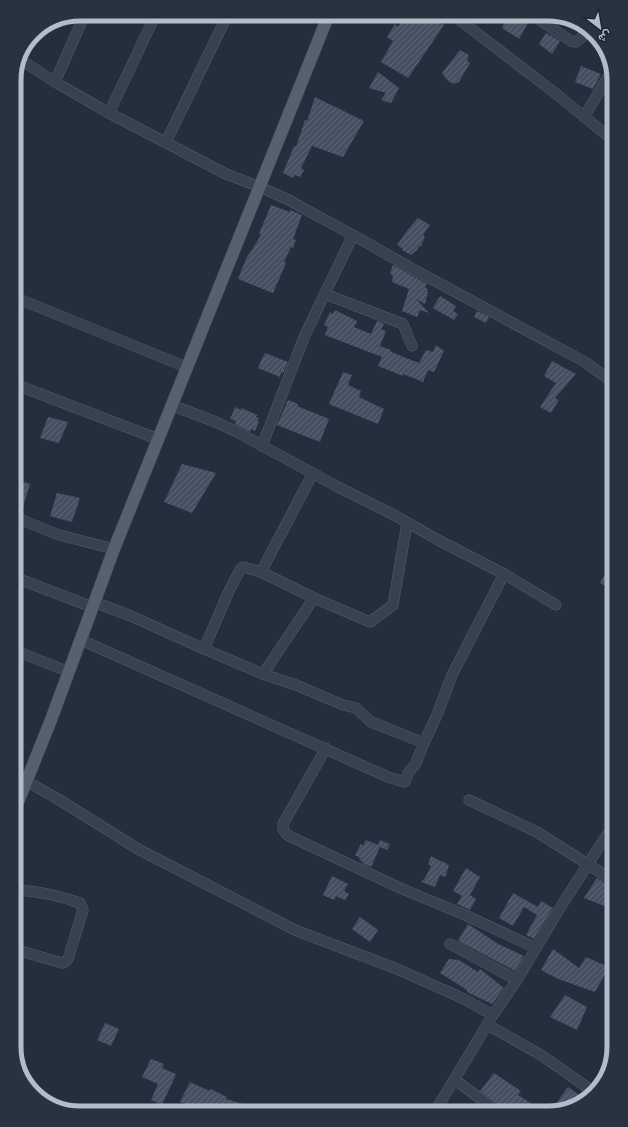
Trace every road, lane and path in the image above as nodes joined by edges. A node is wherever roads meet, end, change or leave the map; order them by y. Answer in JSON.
{"nodes":[{"id":1,"x":82,"y":21,"type":"edge"},
{"id":2,"x":153,"y":21,"type":"edge"},
{"id":3,"x":225,"y":21,"type":"edge"},
{"id":4,"x":326,"y":21,"type":"edge"},
{"id":5,"x":461,"y":21,"type":"edge"},
{"id":6,"x":541,"y":21,"type":"dead end"},
{"id":7,"x":580,"y":39,"type":"edge"},
{"id":8,"x":24,"y":62,"type":"edge"},
{"id":9,"x":607,"y":79,"type":"edge"},
{"id":10,"x":55,"y":82,"type":"junction"},
{"id":11,"x":109,"y":113,"type":"junction"},
{"id":12,"x":584,"y":117,"type":"junction"},
{"id":13,"x":607,"y":135,"type":"edge"},
{"id":14,"x":166,"y":142,"type":"junction"},
{"id":15,"x":260,"y":187,"type":"junction"},
{"id":16,"x":353,"y":234,"type":"junction"},
{"id":17,"x":325,"y":294,"type":"junction"},
{"id":18,"x":21,"y":300,"type":"edge"},
{"id":19,"x":412,"y":346,"type":"dead end"},
{"id":20,"x":186,"y":367,"type":"junction"},
{"id":21,"x":607,"y":377,"type":"edge"},
{"id":22,"x":21,"y":387,"type":"edge"},
{"id":23,"x":171,"y":405,"type":"junction"},
{"id":24,"x":158,"y":439,"type":"junction"},
{"id":25,"x":262,"y":446,"type":"junction"},
{"id":26,"x":313,"y":473,"type":"junction"},
{"id":27,"x":21,"y":520,"type":"edge"},
{"id":28,"x":408,"y":523,"type":"junction"},
{"id":29,"x":114,"y":549,"type":"junction"},
{"id":30,"x":261,"y":572,"type":"junction"},
{"id":31,"x":504,"y":574,"type":"junction"},
{"id":32,"x":21,"y":579,"type":"edge"},
{"id":33,"x":314,"y":598,"type":"junction"},
{"id":34,"x":93,"y":605,"type":"junction"},
{"id":35,"x":556,"y":605,"type":"dead end"},
{"id":36,"x":81,"y":640,"type":"junction"},
{"id":37,"x":204,"y":649,"type":"junction"},
{"id":38,"x":21,"y":653,"type":"edge"},
{"id":39,"x":69,"y":672,"type":"junction"},
{"id":40,"x":263,"y":674,"type":"junction"},
{"id":41,"x":424,"y":743,"type":"junction"},
{"id":42,"x":326,"y":748,"type":"junction"},
{"id":43,"x":26,"y":781,"type":"junction"},
{"id":44,"x":21,"y":794,"type":"edge"},
{"id":45,"x":469,"y":800,"type":"dead end"},
{"id":46,"x":607,"y":835,"type":"edge"},
{"id":47,"x":588,"y":865,"type":"junction"},
{"id":48,"x":607,"y":877,"type":"edge"},
{"id":49,"x":21,"y":890,"type":"edge"},
{"id":50,"x":450,"y":944,"type":"dead end"},
{"id":51,"x":536,"y":948,"type":"junction"},
{"id":52,"x":21,"y":951,"type":"edge"},
{"id":53,"x":517,"y":980,"type":"junction"},
{"id":54,"x":493,"y":1015,"type":"junction"},
{"id":55,"x":488,"y":1025,"type":"junction"},
{"id":56,"x":455,"y":1080,"type":"junction"},
{"id":57,"x":590,"y":1089,"type":"edge"},
{"id":58,"x":438,"y":1106,"type":"edge"},
{"id":59,"x":490,"y":1106,"type":"edge"}],
"edges":[{"from":1,"to":10,"type":"street"},
{"from":2,"to":11,"type":"street"},
{"from":3,"to":14,"type":"street"},
{"from":4,"to":15,"type":"main road"},
{"from":5,"to":12,"type":"street"},
{"from":6,"to":7,"type":"street"},
{"from":8,"to":10,"type":"street"},
{"from":9,"to":12,"type":"street"},
{"from":10,"to":11,"type":"street"},
{"from":11,"to":14,"type":"street"},
{"from":12,"to":13,"type":"street"},
{"from":14,"to":15,"type":"street"},
{"from":15,"to":16,"type":"street"},
{"from":15,"to":20,"type":"main road"},
{"from":16,"to":17,"type":"street"},
{"from":16,"to":21,"type":"street"},
{"from":17,"to":19,"type":"street"},
{"from":17,"to":25,"type":"street"},
{"from":18,"to":20,"type":"street"},
{"from":20,"to":23,"type":"main road"},
{"from":22,"to":24,"type":"street"},
{"from":23,"to":24,"type":"main road"},
{"from":23,"to":25,"type":"street"},
{"from":24,"to":29,"type":"main road"},
{"from":25,"to":26,"type":"street"},
{"from":26,"to":28,"type":"street"},
{"from":26,"to":30,"type":"street"},
{"from":27,"to":29,"type":"street"},
{"from":28,"to":31,"type":"street"},
{"from":28,"to":33,"type":"street"},
{"from":29,"to":34,"type":"main road"},
{"from":30,"to":33,"type":"street"},
{"from":30,"to":37,"type":"street"},
{"from":31,"to":35,"type":"street"},
{"from":31,"to":41,"type":"street"},
{"from":32,"to":34,"type":"street"},
{"from":33,"to":40,"type":"street"},
{"from":34,"to":36,"type":"main road"},
{"from":34,"to":37,"type":"street"},
{"from":36,"to":39,"type":"main road"},
{"from":36,"to":42,"type":"street"},
{"from":37,"to":40,"type":"street"},
{"from":38,"to":39,"type":"street"},
{"from":39,"to":43,"type":"main road"},
{"from":40,"to":41,"type":"street"},
{"from":41,"to":42,"type":"street"},
{"from":42,"to":51,"type":"street"},
{"from":43,"to":44,"type":"main road"},
{"from":43,"to":54,"type":"street"},
{"from":45,"to":47,"type":"street"},
{"from":46,"to":47,"type":"street"},
{"from":47,"to":48,"type":"street"},
{"from":47,"to":51,"type":"street"},
{"from":49,"to":52,"type":"street"},
{"from":50,"to":53,"type":"street"},
{"from":51,"to":53,"type":"street"},
{"from":53,"to":54,"type":"street"},
{"from":54,"to":55,"type":"street"},
{"from":55,"to":56,"type":"street"},
{"from":55,"to":57,"type":"street"},
{"from":56,"to":58,"type":"street"},
{"from":56,"to":59,"type":"street"}]}
